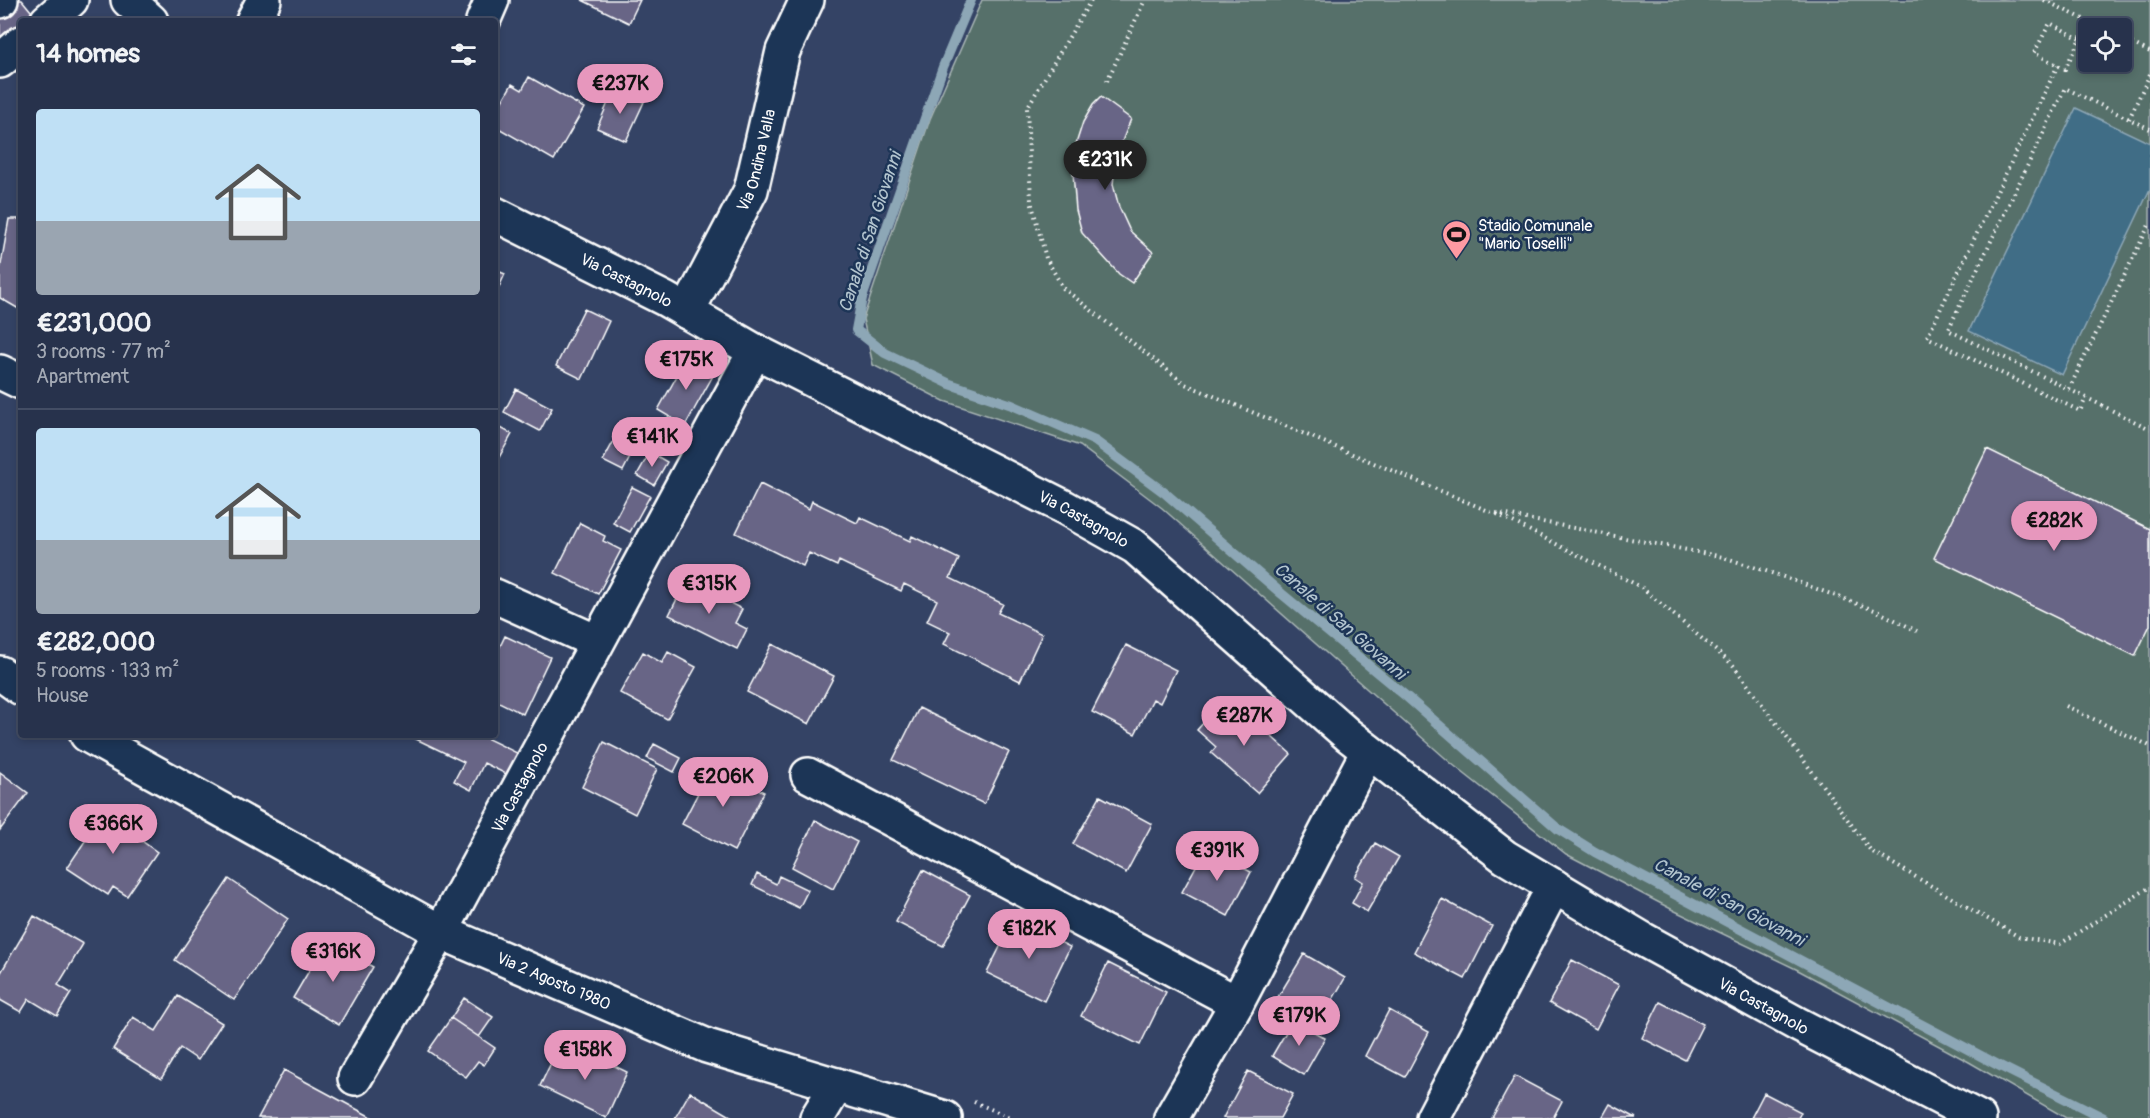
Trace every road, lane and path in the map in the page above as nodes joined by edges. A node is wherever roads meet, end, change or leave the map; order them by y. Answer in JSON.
{"nodes":[{"id":1,"x":71,"y":0,"type":"edge"},
{"id":2,"x":128,"y":0,"type":"edge"},
{"id":3,"x":264,"y":0,"type":"edge"},
{"id":4,"x":492,"y":0,"type":"edge"},
{"id":5,"x":807,"y":0,"type":"edge"},
{"id":6,"x":1091,"y":0,"type":"edge"},
{"id":7,"x":1145,"y":0,"type":"edge"},
{"id":8,"x":2044,"y":0,"type":"edge"},
{"id":9,"x":50,"y":18,"type":"edge"},
{"id":10,"x":148,"y":18,"type":"edge"},
{"id":11,"x":255,"y":18,"type":"edge"},
{"id":12,"x":484,"y":18,"type":"edge"},
{"id":13,"x":2080,"y":18,"type":"edge"},
{"id":14,"x":2078,"y":38,"type":"edge"},
{"id":15,"x":2078,"y":43,"type":"edge"},
{"id":16,"x":2132,"y":43,"type":"edge"},
{"id":17,"x":18,"y":46,"type":"edge"},
{"id":18,"x":2150,"y":52,"type":"edge"},
{"id":19,"x":0,"y":61,"type":"edge"},
{"id":20,"x":2058,"y":65,"type":"junction"},
{"id":21,"x":2150,"y":74,"type":"edge"},
{"id":22,"x":1107,"y":81,"type":"dead end"},
{"id":23,"x":2129,"y":119,"type":"junction"},
{"id":24,"x":2150,"y":129,"type":"edge"},
{"id":25,"x":498,"y":214,"type":"edge"},
{"id":26,"x":2150,"y":223,"type":"edge"},
{"id":27,"x":687,"y":312,"type":"junction"},
{"id":28,"x":755,"y":351,"type":"junction"},
{"id":29,"x":0,"y":372,"type":"edge"},
{"id":30,"x":18,"y":381,"type":"edge"},
{"id":31,"x":2069,"y":389,"type":"junction"},
{"id":32,"x":2086,"y":398,"type":"junction"},
{"id":33,"x":2150,"y":429,"type":"edge"},
{"id":34,"x":1491,"y":512,"type":"junction"},
{"id":35,"x":498,"y":597,"type":"edge"},
{"id":36,"x":1917,"y":631,"type":"dead end"},
{"id":37,"x":597,"y":642,"type":"junction"},
{"id":38,"x":0,"y":673,"type":"edge"},
{"id":39,"x":18,"y":686,"type":"edge"},
{"id":40,"x":2066,"y":706,"type":"dead end"},
{"id":41,"x":92,"y":738,"type":"edge"},
{"id":42,"x":2150,"y":746,"type":"edge"},
{"id":43,"x":1368,"y":751,"type":"junction"},
{"id":44,"x":808,"y":775,"type":"dead end"},
{"id":45,"x":1554,"y":886,"type":"junction"},
{"id":46,"x":2150,"y":887,"type":"edge"},
{"id":47,"x":441,"y":932,"type":"junction"},
{"id":48,"x":1237,"y":1003,"type":"junction"},
{"id":49,"x":355,"y":1078,"type":"dead end"},
{"id":50,"x":837,"y":1085,"type":"junction"},
{"id":51,"x":955,"y":1108,"type":"edge"},
{"id":52,"x":818,"y":1118,"type":"edge"},
{"id":53,"x":1012,"y":1118,"type":"edge"},
{"id":54,"x":1171,"y":1118,"type":"edge"},
{"id":55,"x":1433,"y":1118,"type":"edge"},
{"id":56,"x":1979,"y":1118,"type":"edge"}],
"edges":[{"from":1,"to":9,"type":"street"},
{"from":2,"to":10,"type":"street"},
{"from":3,"to":11,"type":"street"},
{"from":4,"to":12,"type":"street"},
{"from":5,"to":27,"type":"street","name":"Via Ondina Valla"},
{"from":6,"to":34,"type":"path"},
{"from":7,"to":22,"type":"path"},
{"from":8,"to":13,"type":"path"},
{"from":14,"to":20,"type":"path"},
{"from":15,"to":20,"type":"path"},
{"from":16,"to":18,"type":"path"},
{"from":17,"to":19,"type":"street"},
{"from":20,"to":32,"type":"path"},
{"from":21,"to":23,"type":"path"},
{"from":23,"to":24,"type":"path"},
{"from":23,"to":31,"type":"path"},
{"from":25,"to":27,"type":"street","name":"Via Castagnolo"},
{"from":26,"to":31,"type":"path"},
{"from":27,"to":28,"type":"street","name":"Via Castagnolo"},
{"from":28,"to":37,"type":"street","name":"Via Castagnolo"},
{"from":28,"to":43,"type":"street","name":"Via Castagnolo"},
{"from":29,"to":30,"type":"street"},
{"from":31,"to":32,"type":"path"},
{"from":32,"to":33,"type":"path"},
{"from":34,"to":36,"type":"path"},
{"from":34,"to":46,"type":"path"},
{"from":35,"to":37,"type":"street"},
{"from":37,"to":47,"type":"street","name":"Via Castagnolo"},
{"from":38,"to":39,"type":"street"},
{"from":40,"to":42,"type":"path"},
{"from":41,"to":47,"type":"street","name":"Via 2 Agosto 1980"},
{"from":43,"to":45,"type":"street","name":"Via Castagnolo"},
{"from":43,"to":48,"type":"street"},
{"from":44,"to":48,"type":"street"},
{"from":45,"to":55,"type":"street"},
{"from":45,"to":56,"type":"street","name":"Via Castagnolo"},
{"from":47,"to":49,"type":"street"},
{"from":47,"to":50,"type":"street","name":"Via 2 Agosto 1980"},
{"from":48,"to":54,"type":"street"},
{"from":50,"to":51,"type":"street","name":"Via 2 Agosto 1980"},
{"from":50,"to":52,"type":"street"},
{"from":51,"to":53,"type":"path"}]}
